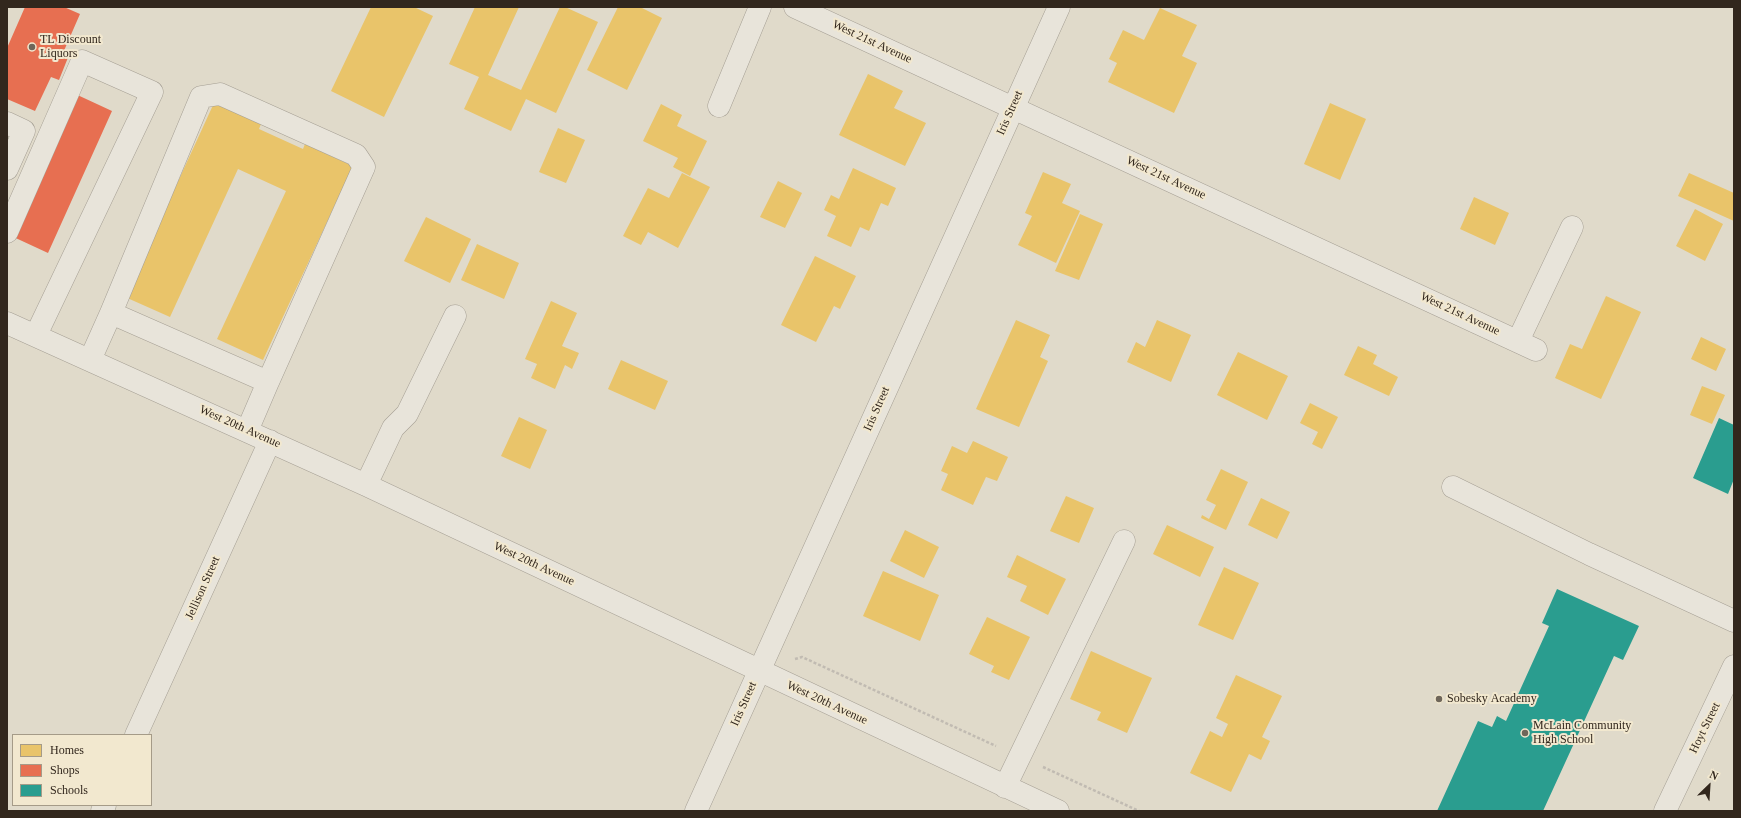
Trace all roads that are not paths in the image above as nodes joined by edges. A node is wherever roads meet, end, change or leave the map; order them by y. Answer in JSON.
{"nodes":[{"id":1,"x":760,"y":7,"type":"edge"},
{"id":2,"x":795,"y":7,"type":"edge"},
{"id":3,"x":1059,"y":7,"type":"edge"},
{"id":4,"x":719,"y":106,"type":"dead end"},
{"id":5,"x":1013,"y":107,"type":"junction"},
{"id":6,"x":7,"y":123,"type":"edge"},
{"id":7,"x":7,"y":169,"type":"edge"},
{"id":8,"x":1572,"y":227,"type":"dead end"},
{"id":9,"x":7,"y":232,"type":"edge"},
{"id":10,"x":111,"y":313,"type":"junction"},
{"id":11,"x":455,"y":316,"type":"dead end"},
{"id":12,"x":7,"y":323,"type":"edge"},
{"id":13,"x":36,"y":335,"type":"junction"},
{"id":14,"x":90,"y":360,"type":"junction"},
{"id":15,"x":268,"y":382,"type":"junction"},
{"id":16,"x":247,"y":430,"type":"junction"},
{"id":17,"x":270,"y":441,"type":"junction"},
{"id":18,"x":366,"y":485,"type":"junction"},
{"id":19,"x":1453,"y":487,"type":"dead end"},
{"id":20,"x":1124,"y":541,"type":"dead end"},
{"id":21,"x":1734,"y":621,"type":"edge"},
{"id":22,"x":1734,"y":666,"type":"edge"},
{"id":23,"x":759,"y":671,"type":"junction"},
{"id":24,"x":136,"y":734,"type":"edge"},
{"id":25,"x":1005,"y":787,"type":"junction"},
{"id":26,"x":696,"y":811,"type":"edge"},
{"id":27,"x":1058,"y":811,"type":"edge"},
{"id":28,"x":1665,"y":811,"type":"edge"}],
"edges":[{"from":1,"to":4,"type":"street"},
{"from":2,"to":5,"type":"street","name":"West 21st Avenue"},
{"from":3,"to":5,"type":"street","name":"Iris Street"},
{"from":5,"to":8,"type":"street","name":"West 21st Avenue"},
{"from":5,"to":23,"type":"street","name":"Iris Street"},
{"from":6,"to":7,"type":"street"},
{"from":9,"to":13,"type":"street"},
{"from":10,"to":14,"type":"street"},
{"from":10,"to":15,"type":"street"},
{"from":10,"to":15,"type":"street"},
{"from":11,"to":18,"type":"street"},
{"from":12,"to":13,"type":"street","name":"West 20th Avenue"},
{"from":13,"to":14,"type":"street","name":"West 20th Avenue"},
{"from":14,"to":16,"type":"street","name":"West 20th Avenue"},
{"from":15,"to":16,"type":"street"},
{"from":16,"to":17,"type":"street","name":"West 20th Avenue"},
{"from":17,"to":18,"type":"street","name":"West 20th Avenue"},
{"from":17,"to":24,"type":"street","name":"Jellison Street"},
{"from":18,"to":23,"type":"street","name":"West 20th Avenue"},
{"from":19,"to":21,"type":"street"},
{"from":20,"to":25,"type":"street"},
{"from":22,"to":28,"type":"street","name":"Hoyt Street"},
{"from":23,"to":25,"type":"street","name":"West 20th Avenue"},
{"from":23,"to":26,"type":"street","name":"Iris Street"},
{"from":25,"to":27,"type":"street","name":"West 20th Avenue"}]}
